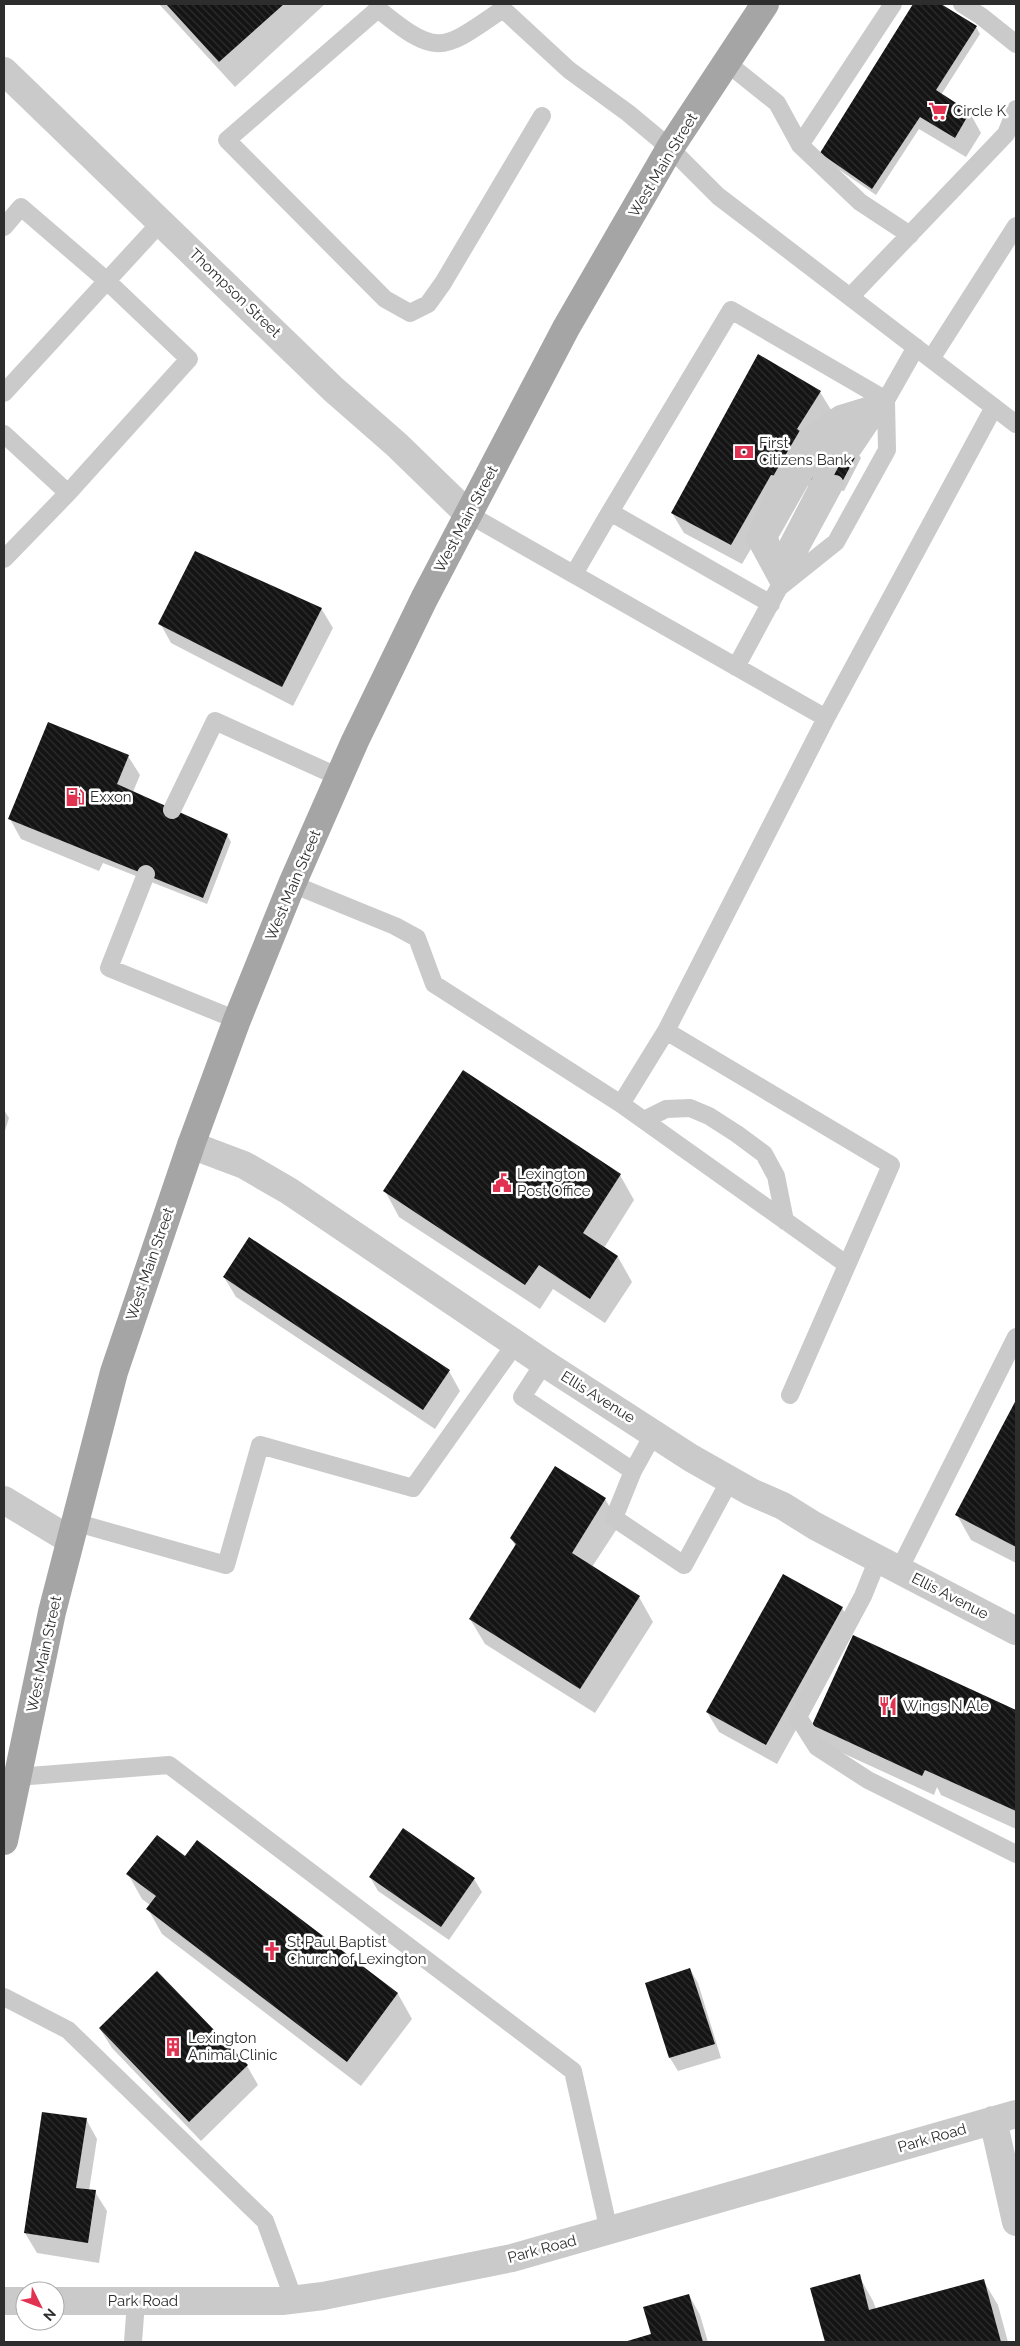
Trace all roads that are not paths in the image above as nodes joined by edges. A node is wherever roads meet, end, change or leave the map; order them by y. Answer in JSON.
{"nodes":[{"id":1,"x":765,"y":4,"type":"edge"},
{"id":2,"x":893,"y":4,"type":"edge"},
{"id":3,"x":962,"y":4,"type":"edge"},
{"id":4,"x":381,"y":6,"type":"edge"},
{"id":5,"x":505,"y":6,"type":"edge"},
{"id":6,"x":1016,"y":44,"type":"edge"},
{"id":7,"x":727,"y":63,"type":"junction"},
{"id":8,"x":4,"y":71,"type":"edge"},
{"id":9,"x":1016,"y":109,"type":"edge"},
{"id":10,"x":542,"y":116,"type":"dead end"},
{"id":11,"x":1011,"y":137,"type":"edge"},
{"id":12,"x":800,"y":146,"type":"junction"},
{"id":13,"x":670,"y":148,"type":"junction"},
{"id":14,"x":161,"y":222,"type":"junction"},
{"id":15,"x":1016,"y":226,"type":"edge"},
{"id":16,"x":4,"y":227,"type":"edge"},
{"id":17,"x":910,"y":235,"type":"junction"},
{"id":18,"x":106,"y":281,"type":"junction"},
{"id":19,"x":850,"y":297,"type":"junction"},
{"id":20,"x":916,"y":347,"type":"junction"},
{"id":21,"x":931,"y":359,"type":"junction"},
{"id":22,"x":4,"y":393,"type":"edge"},
{"id":23,"x":886,"y":400,"type":"junction"},
{"id":24,"x":994,"y":407,"type":"junction"},
{"id":25,"x":1016,"y":424,"type":"edge"},
{"id":26,"x":4,"y":434,"type":"edge"},
{"id":27,"x":853,"y":449,"type":"dead end"},
{"id":28,"x":836,"y":484,"type":"dead end"},
{"id":29,"x":68,"y":493,"type":"junction"},
{"id":30,"x":610,"y":512,"type":"junction"},
{"id":31,"x":468,"y":514,"type":"junction"},
{"id":32,"x":4,"y":559,"type":"edge"},
{"id":33,"x":574,"y":574,"type":"junction"},
{"id":34,"x":781,"y":586,"type":"junction"},
{"id":35,"x":771,"y":604,"type":"junction"},
{"id":36,"x":736,"y":666,"type":"junction"},
{"id":37,"x":826,"y":718,"type":"junction"},
{"id":38,"x":339,"y":776,"type":"junction"},
{"id":39,"x":172,"y":810,"type":"dead end"},
{"id":40,"x":146,"y":874,"type":"dead end"},
{"id":41,"x":292,"y":884,"type":"junction"},
{"id":42,"x":238,"y":1020,"type":"junction"},
{"id":43,"x":666,"y":1030,"type":"junction"},
{"id":44,"x":621,"y":1104,"type":"junction"},
{"id":45,"x":644,"y":1120,"type":"junction"},
{"id":46,"x":191,"y":1145,"type":"junction"},
{"id":47,"x":785,"y":1221,"type":"junction"},
{"id":48,"x":846,"y":1264,"type":"junction"},
{"id":49,"x":1016,"y":1337,"type":"edge"},
{"id":50,"x":517,"y":1342,"type":"junction"},
{"id":51,"x":544,"y":1363,"type":"junction"},
{"id":52,"x":790,"y":1395,"type":"dead end"},
{"id":53,"x":654,"y":1433,"type":"junction"},
{"id":54,"x":633,"y":1471,"type":"junction"},
{"id":55,"x":730,"y":1480,"type":"junction"},
{"id":56,"x":4,"y":1500,"type":"edge"},
{"id":57,"x":72,"y":1531,"type":"junction"},
{"id":58,"x":888,"y":1564,"type":"junction"},
{"id":59,"x":1016,"y":1631,"type":"edge"},
{"id":60,"x":17,"y":1777,"type":"junction"},
{"id":61,"x":4,"y":1841,"type":"edge"},
{"id":62,"x":1016,"y":1854,"type":"edge"},
{"id":63,"x":4,"y":1997,"type":"edge"},
{"id":64,"x":1005,"y":2117,"type":"edge"},
{"id":65,"x":1016,"y":2222,"type":"edge"},
{"id":66,"x":609,"y":2231,"type":"junction"},
{"id":67,"x":294,"y":2300,"type":"junction"},
{"id":68,"x":65,"y":2301,"type":"edge"},
{"id":69,"x":136,"y":2302,"type":"junction"},
{"id":70,"x":133,"y":2342,"type":"edge"}],
"edges":[{"from":1,"to":7,"type":"main road","name":"West Main Street"},
{"from":2,"to":12,"type":"lane"},
{"from":3,"to":6,"type":"lane"},
{"from":4,"to":5,"type":"lane"},
{"from":4,"to":10,"type":"lane"},
{"from":5,"to":13,"type":"lane"},
{"from":7,"to":12,"type":"lane"},
{"from":7,"to":13,"type":"main road","name":"West Main Street"},
{"from":8,"to":14,"type":"street","name":"Thompson Street"},
{"from":9,"to":11,"type":"lane"},
{"from":11,"to":17,"type":"lane"},
{"from":12,"to":17,"type":"lane"},
{"from":13,"to":19,"type":"lane"},
{"from":13,"to":31,"type":"main road","name":"West Main Street"},
{"from":14,"to":18,"type":"lane"},
{"from":14,"to":31,"type":"street","name":"Thompson Street"},
{"from":15,"to":21,"type":"lane"},
{"from":16,"to":18,"type":"lane"},
{"from":17,"to":19,"type":"lane"},
{"from":18,"to":22,"type":"lane"},
{"from":18,"to":29,"type":"lane"},
{"from":19,"to":20,"type":"lane"},
{"from":20,"to":21,"type":"lane"},
{"from":20,"to":23,"type":"lane"},
{"from":21,"to":24,"type":"lane"},
{"from":23,"to":27,"type":"lane"},
{"from":23,"to":30,"type":"lane"},
{"from":23,"to":34,"type":"lane"},
{"from":23,"to":34,"type":"lane"},
{"from":23,"to":34,"type":"lane"},
{"from":24,"to":25,"type":"lane"},
{"from":24,"to":37,"type":"lane"},
{"from":26,"to":29,"type":"lane"},
{"from":28,"to":34,"type":"lane"},
{"from":29,"to":32,"type":"lane"},
{"from":30,"to":33,"type":"lane"},
{"from":30,"to":35,"type":"lane"},
{"from":31,"to":33,"type":"lane"},
{"from":31,"to":38,"type":"main road","name":"West Main Street"},
{"from":33,"to":36,"type":"lane"},
{"from":34,"to":35,"type":"lane"},
{"from":35,"to":36,"type":"lane"},
{"from":36,"to":37,"type":"lane"},
{"from":37,"to":43,"type":"lane"},
{"from":38,"to":39,"type":"lane"},
{"from":38,"to":41,"type":"main road","name":"West Main Street"},
{"from":40,"to":42,"type":"lane"},
{"from":41,"to":42,"type":"main road","name":"West Main Street"},
{"from":41,"to":44,"type":"lane"},
{"from":42,"to":46,"type":"main road","name":"West Main Street"},
{"from":43,"to":44,"type":"lane"},
{"from":43,"to":48,"type":"lane"},
{"from":44,"to":45,"type":"lane"},
{"from":45,"to":47,"type":"lane"},
{"from":45,"to":47,"type":"lane"},
{"from":46,"to":50,"type":"street","name":"Ellis Avenue"},
{"from":46,"to":57,"type":"main road","name":"West Main Street"},
{"from":47,"to":48,"type":"lane"},
{"from":48,"to":52,"type":"lane"},
{"from":49,"to":58,"type":"lane"},
{"from":50,"to":51,"type":"street","name":"Ellis Avenue"},
{"from":50,"to":57,"type":"lane"},
{"from":51,"to":53,"type":"street","name":"Ellis Avenue"},
{"from":51,"to":54,"type":"lane"},
{"from":53,"to":54,"type":"lane"},
{"from":53,"to":55,"type":"street","name":"Ellis Avenue"},
{"from":54,"to":55,"type":"lane"},
{"from":55,"to":58,"type":"street","name":"Ellis Avenue"},
{"from":56,"to":57,"type":"street"},
{"from":57,"to":60,"type":"main road","name":"West Main Street"},
{"from":58,"to":59,"type":"street","name":"Ellis Avenue"},
{"from":58,"to":62,"type":"lane"},
{"from":60,"to":61,"type":"main road","name":"West Main Street"},
{"from":60,"to":66,"type":"lane"},
{"from":63,"to":67,"type":"lane"},
{"from":64,"to":65,"type":"street"},
{"from":64,"to":66,"type":"street","name":"Park Road"},
{"from":66,"to":67,"type":"street","name":"Park Road"},
{"from":67,"to":69,"type":"street","name":"Park Road"},
{"from":68,"to":69,"type":"street","name":"Park Road"},
{"from":69,"to":70,"type":"lane"}]}
